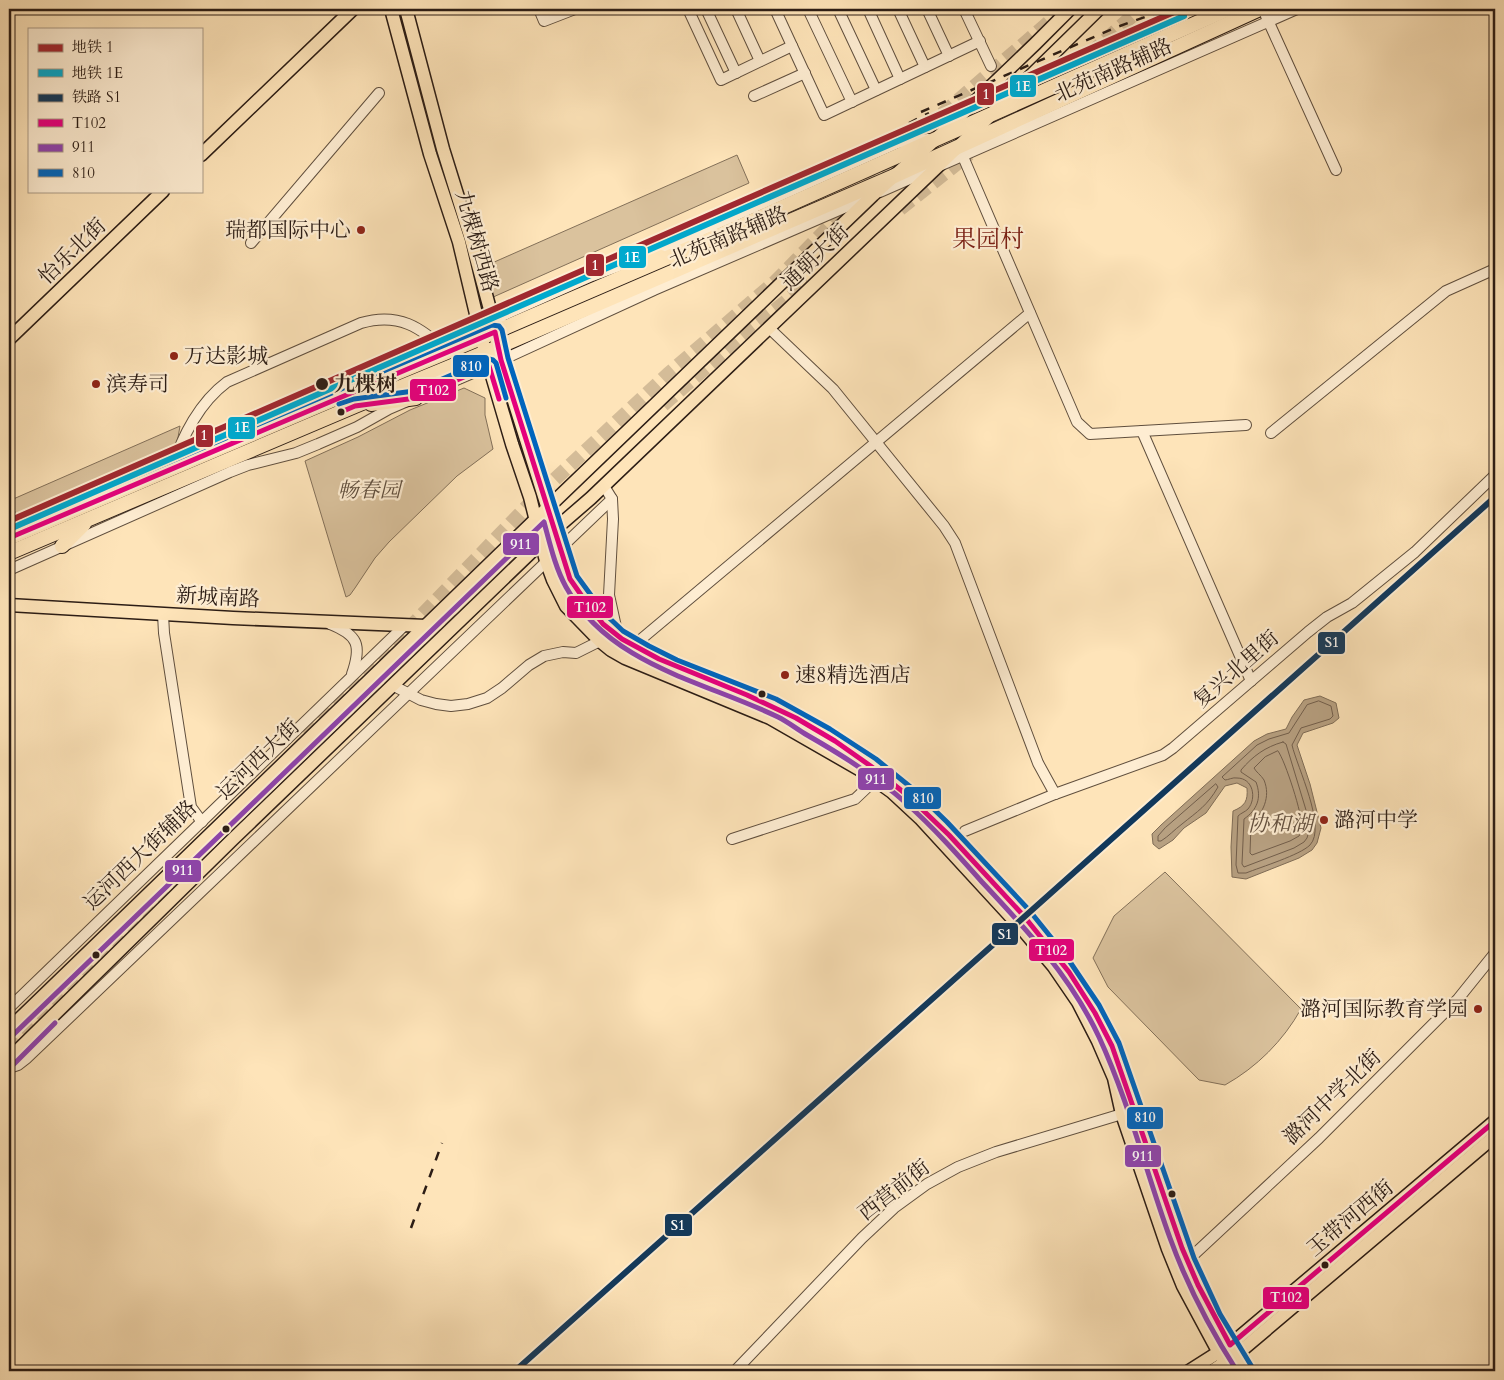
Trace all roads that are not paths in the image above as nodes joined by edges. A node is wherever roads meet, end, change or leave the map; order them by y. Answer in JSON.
{"nodes":[{"id":1,"x":341,"y":9,"type":"edge"},
{"id":2,"x":353,"y":9,"type":"edge"},
{"id":3,"x":391,"y":9,"type":"edge"},
{"id":4,"x":406,"y":9,"type":"edge"},
{"id":5,"x":539,"y":9,"type":"edge"},
{"id":6,"x":575,"y":9,"type":"edge"},
{"id":7,"x":688,"y":9,"type":"edge"},
{"id":8,"x":706,"y":9,"type":"edge"},
{"id":9,"x":736,"y":9,"type":"edge"},
{"id":10,"x":775,"y":9,"type":"edge"},
{"id":11,"x":808,"y":9,"type":"edge"},
{"id":12,"x":838,"y":9,"type":"edge"},
{"id":13,"x":868,"y":9,"type":"edge"},
{"id":14,"x":898,"y":9,"type":"edge"},
{"id":15,"x":927,"y":9,"type":"edge"},
{"id":16,"x":964,"y":9,"type":"edge"},
{"id":17,"x":1070,"y":9,"type":"edge"},
{"id":18,"x":1099,"y":9,"type":"edge"},
{"id":19,"x":1227,"y":9,"type":"edge"},
{"id":20,"x":1261,"y":9,"type":"edge"},
{"id":21,"x":1297,"y":9,"type":"edge"},
{"id":22,"x":1268,"y":21,"type":"junction"},
{"id":23,"x":980,"y":41,"type":"junction"},
{"id":24,"x":792,"y":46,"type":"junction"},
{"id":25,"x":949,"y":56,"type":"junction"},
{"id":26,"x":760,"y":61,"type":"junction"},
{"id":27,"x":991,"y":66,"type":"dead end"},
{"id":28,"x":925,"y":67,"type":"junction"},
{"id":29,"x":736,"y":73,"type":"junction"},
{"id":30,"x":805,"y":73,"type":"junction"},
{"id":31,"x":900,"y":79,"type":"junction"},
{"id":32,"x":876,"y":90,"type":"junction"},
{"id":33,"x":379,"y":93,"type":"dead end"},
{"id":34,"x":754,"y":96,"type":"dead end"},
{"id":35,"x":852,"y":102,"type":"junction"},
{"id":36,"x":989,"y":116,"type":"junction"},
{"id":37,"x":937,"y":138,"type":"junction"},
{"id":38,"x":202,"y":144,"type":"edge"},
{"id":39,"x":961,"y":152,"type":"junction"},
{"id":40,"x":202,"y":154,"type":"edge"},
{"id":41,"x":938,"y":167,"type":"junction"},
{"id":42,"x":1336,"y":170,"type":"dead end"},
{"id":43,"x":892,"y":177,"type":"junction"},
{"id":44,"x":152,"y":192,"type":"edge"},
{"id":45,"x":162,"y":192,"type":"edge"},
{"id":46,"x":873,"y":195,"type":"junction"},
{"id":47,"x":251,"y":244,"type":"dead end"},
{"id":48,"x":674,"y":255,"type":"junction"},
{"id":49,"x":638,"y":259,"type":"junction"},
{"id":50,"x":1495,"y":269,"type":"edge"},
{"id":51,"x":1030,"y":313,"type":"junction"},
{"id":52,"x":769,"y":328,"type":"junction"},
{"id":53,"x":9,"y":330,"type":"edge"},
{"id":54,"x":495,"y":332,"type":"junction"},
{"id":55,"x":9,"y":339,"type":"edge"},
{"id":56,"x":491,"y":349,"type":"junction"},
{"id":57,"x":447,"y":352,"type":"junction"},
{"id":58,"x":489,"y":366,"type":"junction"},
{"id":59,"x":416,"y":398,"type":"junction"},
{"id":60,"x":355,"y":406,"type":"junction"},
{"id":61,"x":1246,"y":424,"type":"dead end"},
{"id":62,"x":1142,"y":431,"type":"junction"},
{"id":63,"x":1271,"y":434,"type":"dead end"},
{"id":64,"x":876,"y":443,"type":"junction"},
{"id":65,"x":173,"y":467,"type":"junction"},
{"id":66,"x":1495,"y":475,"type":"edge"},
{"id":67,"x":147,"y":478,"type":"junction"},
{"id":68,"x":604,"y":486,"type":"junction"},
{"id":69,"x":612,"y":499,"type":"junction"},
{"id":70,"x":548,"y":508,"type":"junction"},
{"id":71,"x":91,"y":518,"type":"junction"},
{"id":72,"x":536,"y":519,"type":"junction"},
{"id":73,"x":9,"y":527,"type":"edge"},
{"id":74,"x":554,"y":530,"type":"junction"},
{"id":75,"x":9,"y":538,"type":"edge"},
{"id":76,"x":542,"y":542,"type":"junction"},
{"id":77,"x":62,"y":546,"type":"junction"},
{"id":78,"x":560,"y":549,"type":"junction"},
{"id":79,"x":9,"y":554,"type":"edge"},
{"id":80,"x":546,"y":561,"type":"junction"},
{"id":81,"x":9,"y":570,"type":"edge"},
{"id":82,"x":9,"y":605,"type":"edge"},
{"id":83,"x":163,"y":614,"type":"junction"},
{"id":84,"x":324,"y":622,"type":"junction"},
{"id":85,"x":405,"y":625,"type":"junction"},
{"id":86,"x":426,"y":626,"type":"junction"},
{"id":87,"x":618,"y":636,"type":"junction"},
{"id":88,"x":600,"y":641,"type":"junction"},
{"id":89,"x":633,"y":646,"type":"junction"},
{"id":90,"x":351,"y":677,"type":"junction"},
{"id":91,"x":1251,"y":681,"type":"junction"},
{"id":92,"x":394,"y":686,"type":"junction"},
{"id":93,"x":408,"y":693,"type":"junction"},
{"id":94,"x":875,"y":780,"type":"junction"},
{"id":95,"x":1055,"y":794,"type":"junction"},
{"id":96,"x":202,"y":822,"type":"junction"},
{"id":97,"x":965,"y":831,"type":"dead end"},
{"id":98,"x":732,"y":839,"type":"dead end"},
{"id":99,"x":164,"y":926,"type":"junction"},
{"id":100,"x":1495,"y":954,"type":"edge"},
{"id":101,"x":113,"y":956,"type":"junction"},
{"id":102,"x":9,"y":1008,"type":"edge"},
{"id":103,"x":9,"y":1029,"type":"edge"},
{"id":104,"x":9,"y":1059,"type":"edge"},
{"id":105,"x":9,"y":1068,"type":"edge"},
{"id":106,"x":1122,"y":1114,"type":"junction"},
{"id":107,"x":1495,"y":1121,"type":"edge"},
{"id":108,"x":1495,"y":1136,"type":"edge"},
{"id":109,"x":1187,"y":1261,"type":"junction"},
{"id":110,"x":1228,"y":1357,"type":"edge"},
{"id":111,"x":735,"y":1371,"type":"edge"},
{"id":112,"x":1190,"y":1371,"type":"edge"},
{"id":113,"x":1212,"y":1371,"type":"edge"},
{"id":114,"x":1246,"y":1371,"type":"edge"}],
"edges":[{"from":1,"to":38,"type":"main road"},
{"from":2,"to":40,"type":"main road"},
{"from":3,"to":56,"type":"main road","name":"九棵树西路"},
{"from":4,"to":54,"type":"main road","name":"九棵树西路"},
{"from":5,"to":6,"type":"street"},
{"from":7,"to":29,"type":"street"},
{"from":8,"to":29,"type":"street"},
{"from":9,"to":26,"type":"street"},
{"from":10,"to":24,"type":"street"},
{"from":11,"to":35,"type":"street"},
{"from":12,"to":32,"type":"street"},
{"from":13,"to":31,"type":"street"},
{"from":14,"to":28,"type":"street"},
{"from":15,"to":25,"type":"street"},
{"from":16,"to":23,"type":"street"},
{"from":17,"to":37,"type":"main road","name":"通朝大街"},
{"from":18,"to":36,"type":"main road","name":"通朝大街"},
{"from":19,"to":36,"type":"highway"},
{"from":20,"to":22,"type":"street"},
{"from":20,"to":39,"type":"highway"},
{"from":21,"to":22,"type":"street","name":"北苑南路辅路"},
{"from":22,"to":39,"type":"street","name":"北苑南路辅路"},
{"from":22,"to":42,"type":"street"},
{"from":23,"to":25,"type":"street"},
{"from":23,"to":27,"type":"street"},
{"from":24,"to":26,"type":"street"},
{"from":24,"to":30,"type":"street"},
{"from":25,"to":28,"type":"street"},
{"from":26,"to":29,"type":"street"},
{"from":28,"to":31,"type":"street"},
{"from":30,"to":34,"type":"street"},
{"from":30,"to":35,"type":"street"},
{"from":31,"to":32,"type":"street"},
{"from":32,"to":35,"type":"street"},
{"from":33,"to":47,"type":"street"},
{"from":36,"to":37,"type":"highway"},
{"from":36,"to":39,"type":"main road","name":"通朝大街"},
{"from":37,"to":43,"type":"main road","name":"通朝大街"},
{"from":37,"to":48,"type":"highway"},
{"from":37,"to":49,"type":"street","name":"北苑南路辅路"},
{"from":39,"to":41,"type":"main road","name":"通朝大街"},
{"from":39,"to":43,"type":"highway"},
{"from":39,"to":51,"type":"street"},
{"from":41,"to":46,"type":"street","name":"北苑南路辅路"},
{"from":41,"to":52,"type":"main road","name":"通朝大街"},
{"from":43,"to":46,"type":"main road","name":"通朝大街"},
{"from":43,"to":56,"type":"highway"},
{"from":44,"to":53,"type":"main road","name":"怡乐北街"},
{"from":45,"to":55,"type":"main road","name":"怡乐北街"},
{"from":46,"to":56,"type":"street","name":"北苑南路辅路"},
{"from":46,"to":70,"type":"main road","name":"通朝大街"},
{"from":48,"to":49,"type":"highway"},
{"from":48,"to":54,"type":"highway"},
{"from":49,"to":54,"type":"street","name":"北苑南路辅路"},
{"from":50,"to":63,"type":"street"},
{"from":51,"to":62,"type":"street"},
{"from":51,"to":64,"type":"street"},
{"from":52,"to":64,"type":"street"},
{"from":52,"to":68,"type":"main road","name":"通朝大街"},
{"from":54,"to":56,"type":"highway"},
{"from":56,"to":57,"type":"highway"},
{"from":56,"to":58,"type":"main road","name":"九棵树西路"},
{"from":56,"to":60,"type":"highway"},
{"from":56,"to":70,"type":"main road","name":"九棵树西路"},
{"from":57,"to":65,"type":"highway"},
{"from":57,"to":65,"type":"street"},
{"from":58,"to":59,"type":"street"},
{"from":58,"to":72,"type":"main road","name":"九棵树西路"},
{"from":59,"to":60,"type":"highway"},
{"from":59,"to":77,"type":"street"},
{"from":60,"to":71,"type":"highway"},
{"from":61,"to":62,"type":"street"},
{"from":62,"to":91,"type":"street"},
{"from":64,"to":89,"type":"street"},
{"from":64,"to":95,"type":"street"},
{"from":65,"to":67,"type":"highway"},
{"from":66,"to":91,"type":"street","name":"复兴北里街"},
{"from":67,"to":73,"type":"street"},
{"from":67,"to":75,"type":"highway"},
{"from":68,"to":69,"type":"street"},
{"from":68,"to":74,"type":"main road","name":"通朝大街"},
{"from":69,"to":78,"type":"street"},
{"from":69,"to":87,"type":"street"},
{"from":70,"to":72,"type":"main road","name":"通朝大街"},
{"from":70,"to":74,"type":"main road","name":"九棵树西路"},
{"from":71,"to":77,"type":"highway"},
{"from":71,"to":79,"type":"highway"},
{"from":72,"to":76,"type":"main road","name":"九棵树西路"},
{"from":72,"to":86,"type":"main road","name":"运河西大街"},
{"from":74,"to":76,"type":"main road","name":"运河西大街"},
{"from":74,"to":78,"type":"main road","name":"九棵树西路"},
{"from":76,"to":80,"type":"main road","name":"九棵树西路"},
{"from":76,"to":92,"type":"main road","name":"运河西大街"},
{"from":77,"to":81,"type":"street"},
{"from":78,"to":80,"type":"street"},
{"from":78,"to":87,"type":"main road","name":"九棵树西路"},
{"from":80,"to":88,"type":"main road","name":"九棵树西路"},
{"from":80,"to":93,"type":"street"},
{"from":82,"to":83,"type":"main road","name":"新城南路"},
{"from":83,"to":84,"type":"main road","name":"新城南路"},
{"from":83,"to":96,"type":"street"},
{"from":84,"to":85,"type":"main road","name":"新城南路"},
{"from":84,"to":90,"type":"street"},
{"from":85,"to":86,"type":"main road","name":"新城南路"},
{"from":85,"to":90,"type":"street","name":"运河西大街辅路"},
{"from":86,"to":103,"type":"main road","name":"运河西大街"},
{"from":87,"to":89,"type":"main road","name":"九棵树西路"},
{"from":88,"to":93,"type":"street"},
{"from":88,"to":94,"type":"main road","name":"九棵树西路"},
{"from":89,"to":109,"type":"main road","name":"九棵树西路"},
{"from":90,"to":96,"type":"street","name":"运河西大街辅路"},
{"from":91,"to":95,"type":"street","name":"复兴北里街"},
{"from":92,"to":93,"type":"street"},
{"from":92,"to":101,"type":"main road","name":"运河西大街"},
{"from":93,"to":99,"type":"street"},
{"from":94,"to":98,"type":"street"},
{"from":94,"to":106,"type":"main road","name":"九棵树西路"},
{"from":95,"to":97,"type":"street","name":"复兴北里街"},
{"from":96,"to":102,"type":"street","name":"运河西大街辅路"},
{"from":99,"to":101,"type":"street"},
{"from":99,"to":105,"type":"street"},
{"from":100,"to":109,"type":"street","name":"潞河中学北街"},
{"from":101,"to":104,"type":"main road","name":"运河西大街"},
{"from":106,"to":110,"type":"main road","name":"九棵树西路"},
{"from":106,"to":111,"type":"street","name":"西营前街"},
{"from":107,"to":110,"type":"main road","name":"玉带河西街"},
{"from":108,"to":110,"type":"main road","name":"玉带河西街"},
{"from":109,"to":110,"type":"main road","name":"九棵树西路"},
{"from":110,"to":112,"type":"main road"},
{"from":110,"to":113,"type":"main road"},
{"from":110,"to":114,"type":"main road"}]}
